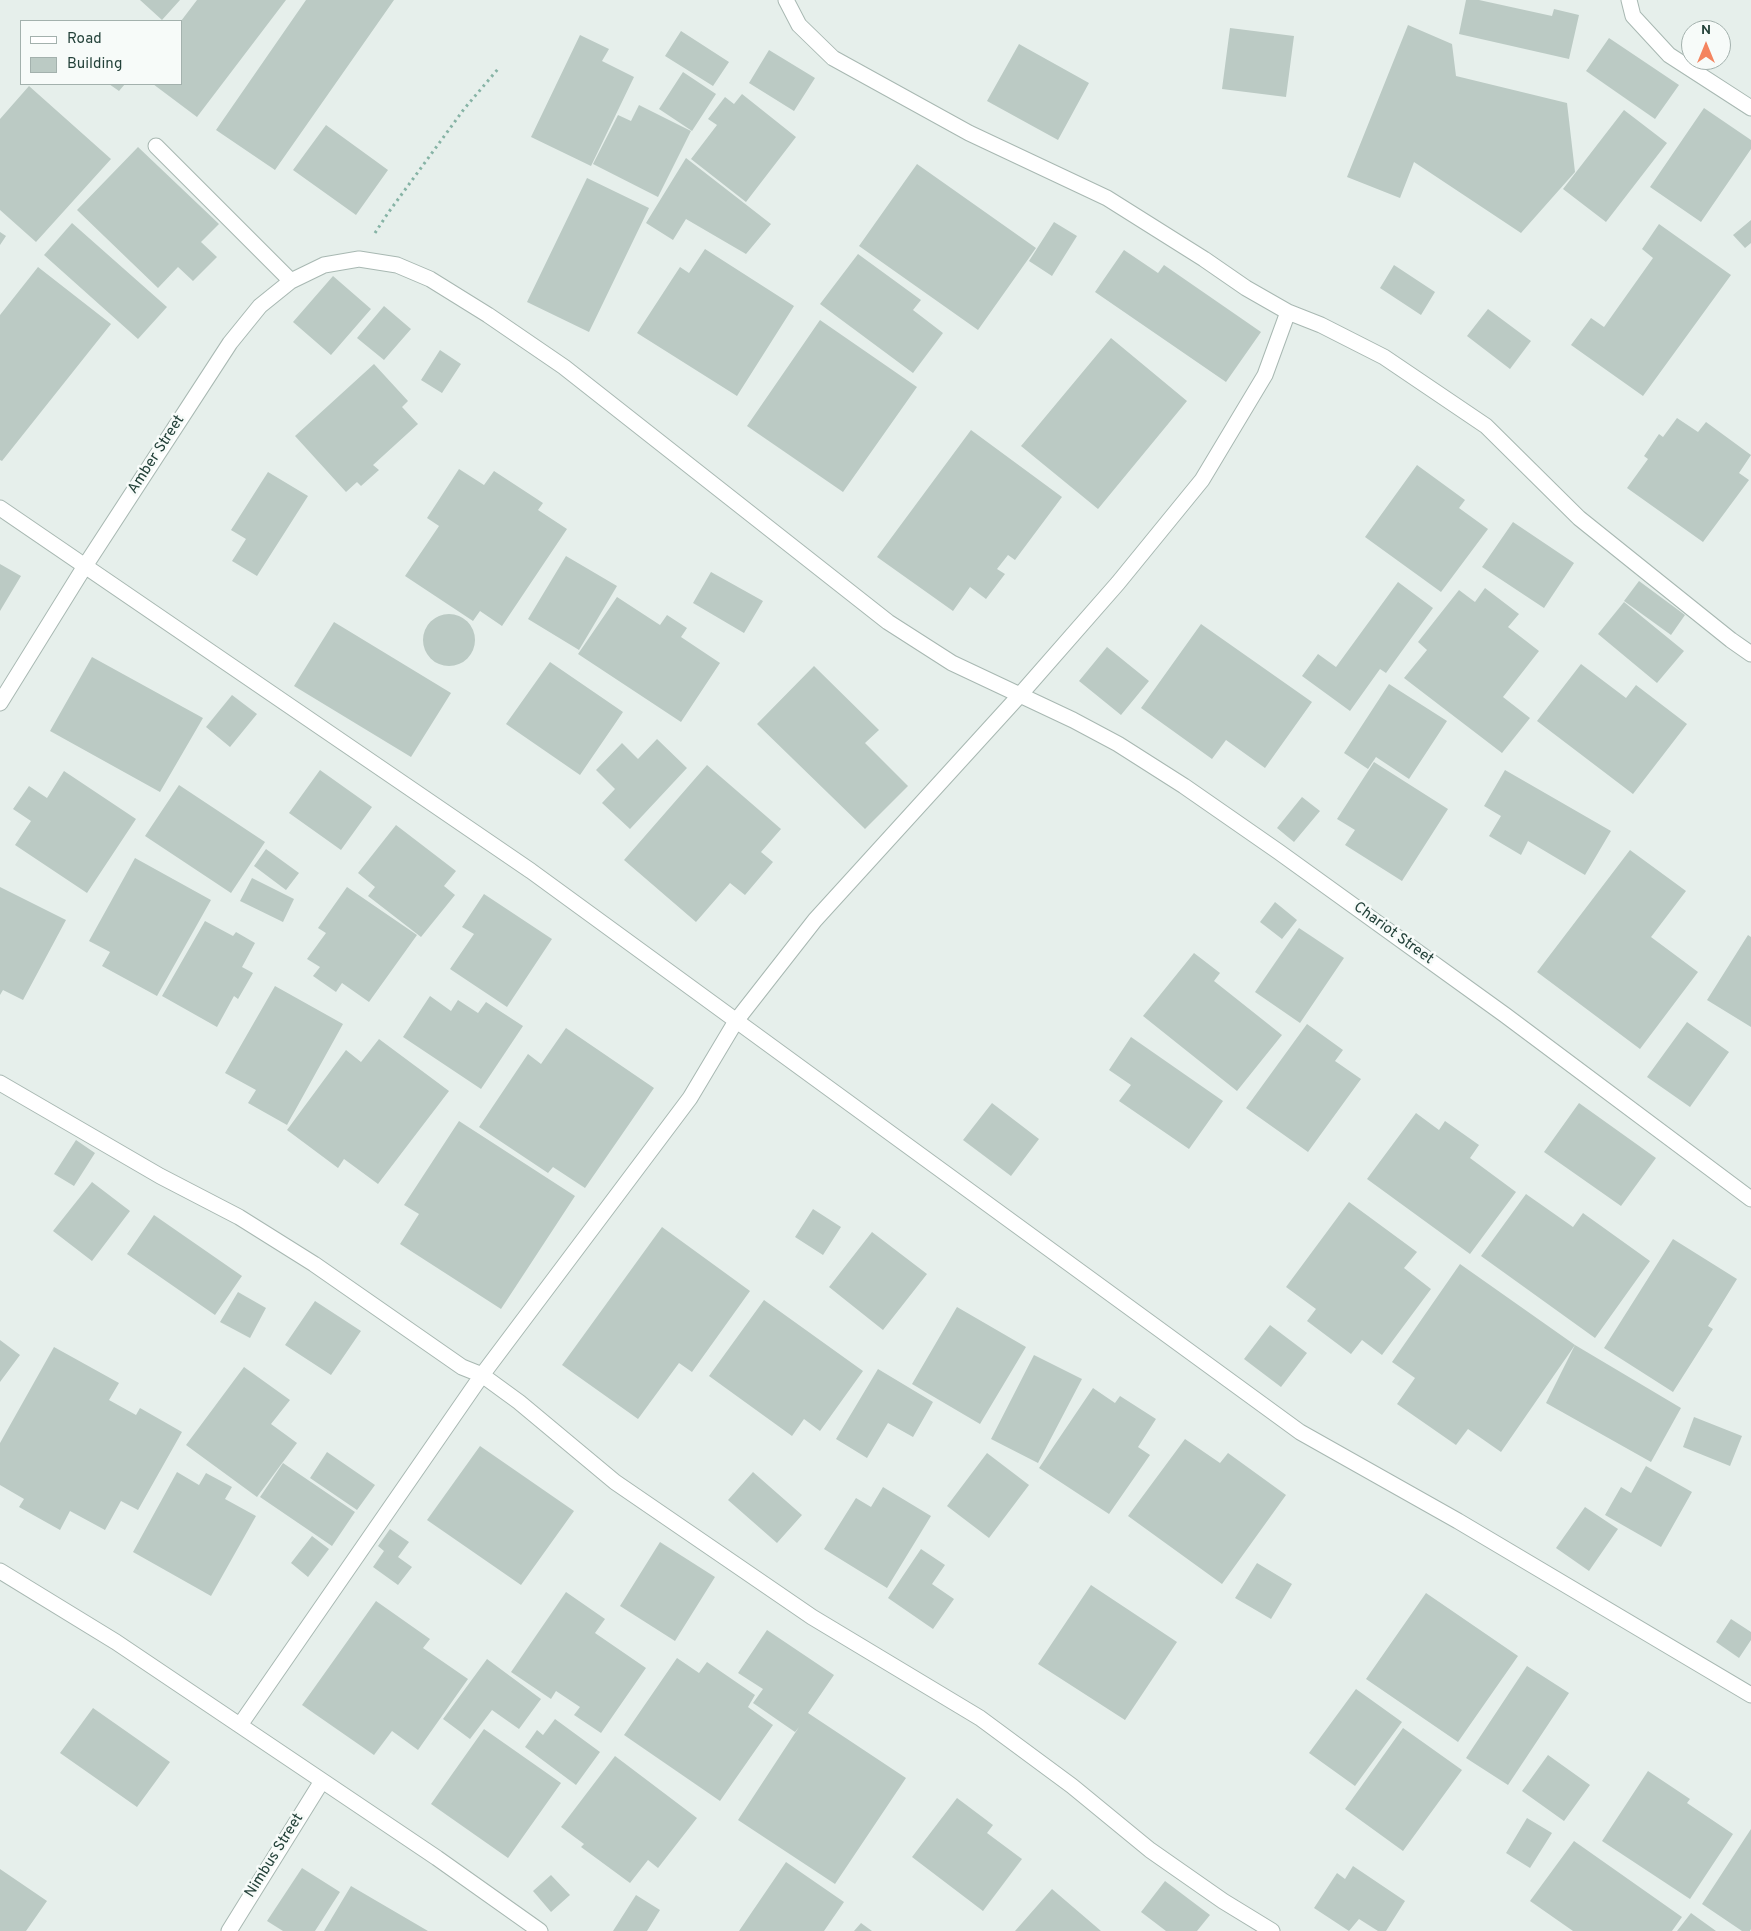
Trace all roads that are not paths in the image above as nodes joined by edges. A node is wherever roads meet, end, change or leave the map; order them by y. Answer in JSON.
{"nodes":[{"id":1,"x":786,"y":0,"type":"edge"},
{"id":2,"x":1629,"y":0,"type":"edge"},
{"id":3,"x":1751,"y":108,"type":"edge"},
{"id":4,"x":156,"y":146,"type":"dead end"},
{"id":5,"x":359,"y":260,"type":"joint"},
{"id":6,"x":291,"y":281,"type":"junction"},
{"id":7,"x":1288,"y":312,"type":"junction"},
{"id":8,"x":0,"y":508,"type":"edge"},
{"id":9,"x":85,"y":566,"type":"junction"},
{"id":10,"x":1751,"y":654,"type":"edge"},
{"id":11,"x":1019,"y":696,"type":"junction"},
{"id":12,"x":0,"y":703,"type":"edge"},
{"id":13,"x":736,"y":1021,"type":"junction"},
{"id":14,"x":0,"y":1083,"type":"edge"},
{"id":15,"x":1751,"y":1199,"type":"edge"},
{"id":16,"x":482,"y":1374,"type":"junction"},
{"id":17,"x":0,"y":1570,"type":"edge"},
{"id":18,"x":1751,"y":1695,"type":"edge"},
{"id":19,"x":240,"y":1725,"type":"junction"},
{"id":20,"x":322,"y":1780,"type":"junction"},
{"id":21,"x":229,"y":1931,"type":"edge"},
{"id":22,"x":540,"y":1931,"type":"edge"},
{"id":23,"x":1272,"y":1931,"type":"edge"}],
"edges":[{"from":1,"to":7,"type":"street"},
{"from":2,"to":3,"type":"street"},
{"from":4,"to":6,"type":"street"},
{"from":5,"to":6,"type":"street","name":"Amber Street"},
{"from":5,"to":11,"type":"street","name":"Chariot Street"},
{"from":6,"to":9,"type":"street","name":"Amber Street"},
{"from":7,"to":10,"type":"street"},
{"from":7,"to":11,"type":"street"},
{"from":8,"to":9,"type":"street"},
{"from":9,"to":12,"type":"street","name":"Amber Street"},
{"from":9,"to":13,"type":"street"},
{"from":11,"to":13,"type":"street"},
{"from":11,"to":15,"type":"street","name":"Chariot Street"},
{"from":13,"to":16,"type":"street"},
{"from":13,"to":18,"type":"street"},
{"from":14,"to":16,"type":"street"},
{"from":16,"to":19,"type":"street"},
{"from":16,"to":23,"type":"street"},
{"from":17,"to":19,"type":"street"},
{"from":19,"to":20,"type":"street"},
{"from":20,"to":21,"type":"street","name":"Nimbus Street"},
{"from":20,"to":22,"type":"street"}]}
